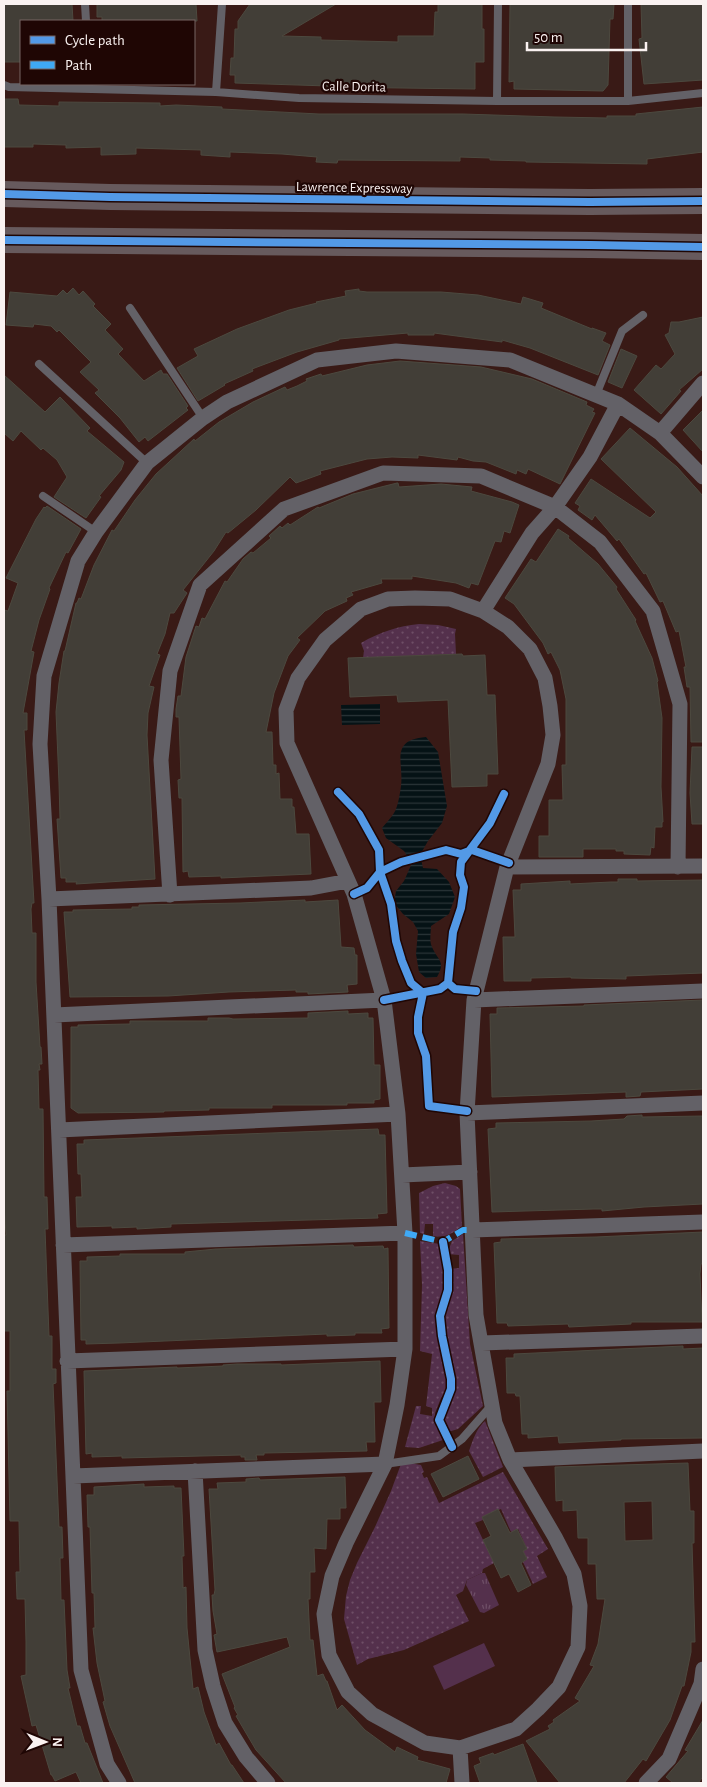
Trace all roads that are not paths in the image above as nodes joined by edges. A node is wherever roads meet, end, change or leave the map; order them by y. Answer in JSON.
{"nodes":[{"id":1,"x":85,"y":4,"type":"edge"},
{"id":2,"x":222,"y":4,"type":"edge"},
{"id":3,"x":498,"y":4,"type":"edge"},
{"id":4,"x":628,"y":4,"type":"edge"},
{"id":5,"x":86,"y":20,"type":"edge"},
{"id":6,"x":4,"y":85,"type":"edge"},
{"id":7,"x":88,"y":86,"type":"edge"},
{"id":8,"x":216,"y":92,"type":"junction"},
{"id":9,"x":703,"y":93,"type":"edge"},
{"id":10,"x":497,"y":101,"type":"junction"},
{"id":11,"x":628,"y":102,"type":"junction"},
{"id":12,"x":4,"y":194,"type":"edge"},
{"id":13,"x":703,"y":201,"type":"edge"},
{"id":14,"x":4,"y":240,"type":"edge"},
{"id":15,"x":703,"y":248,"type":"edge"},
{"id":16,"x":130,"y":308,"type":"dead end"},
{"id":17,"x":643,"y":315,"type":"dead end"},
{"id":18,"x":39,"y":364,"type":"dead end"},
{"id":19,"x":703,"y":383,"type":"edge"},
{"id":20,"x":596,"y":395,"type":"junction"},
{"id":21,"x":618,"y":404,"type":"junction"},
{"id":22,"x":203,"y":418,"type":"junction"},
{"id":23,"x":660,"y":433,"type":"junction"},
{"id":24,"x":147,"y":463,"type":"junction"},
{"id":25,"x":703,"y":477,"type":"edge"},
{"id":26,"x":43,"y":496,"type":"dead end"},
{"id":27,"x":555,"y":507,"type":"junction"},
{"id":28,"x":96,"y":532,"type":"junction"},
{"id":29,"x":483,"y":611,"type":"junction"},
{"id":30,"x":703,"y":866,"type":"edge"},
{"id":31,"x":507,"y":867,"type":"junction"},
{"id":32,"x":678,"y":867,"type":"junction"},
{"id":33,"x":348,"y":881,"type":"junction"},
{"id":34,"x":170,"y":895,"type":"junction"},
{"id":35,"x":49,"y":899,"type":"junction"},
{"id":36,"x":703,"y":991,"type":"edge"},
{"id":37,"x":384,"y":1000,"type":"junction"},
{"id":38,"x":474,"y":1000,"type":"junction"},
{"id":39,"x":54,"y":1015,"type":"junction"},
{"id":40,"x":703,"y":1103,"type":"edge"},
{"id":41,"x":467,"y":1113,"type":"junction"},
{"id":42,"x":398,"y":1114,"type":"junction"},
{"id":43,"x":58,"y":1130,"type":"junction"},
{"id":44,"x":470,"y":1172,"type":"junction"},
{"id":45,"x":402,"y":1175,"type":"junction"},
{"id":46,"x":703,"y":1222,"type":"edge"},
{"id":47,"x":472,"y":1230,"type":"junction"},
{"id":48,"x":405,"y":1233,"type":"junction"},
{"id":49,"x":63,"y":1245,"type":"junction"},
{"id":50,"x":703,"y":1336,"type":"edge"},
{"id":51,"x":482,"y":1343,"type":"junction"},
{"id":52,"x":405,"y":1349,"type":"junction"},
{"id":53,"x":67,"y":1361,"type":"junction"},
{"id":54,"x":492,"y":1405,"type":"junction"},
{"id":55,"x":703,"y":1451,"type":"edge"},
{"id":56,"x":510,"y":1460,"type":"junction"},
{"id":57,"x":385,"y":1464,"type":"junction"},
{"id":58,"x":195,"y":1471,"type":"junction"},
{"id":59,"x":73,"y":1476,"type":"junction"},
{"id":60,"x":703,"y":1668,"type":"edge"},
{"id":61,"x":460,"y":1748,"type":"junction"},
{"id":62,"x":119,"y":1783,"type":"edge"},
{"id":63,"x":268,"y":1783,"type":"edge"},
{"id":64,"x":462,"y":1783,"type":"edge"},
{"id":65,"x":646,"y":1783,"type":"edge"}],
"edges":[{"from":1,"to":5,"type":"lane"},
{"from":2,"to":8,"type":"lane"},
{"from":3,"to":10,"type":"lane"},
{"from":4,"to":11,"type":"lane"},
{"from":6,"to":7,"type":"lane","name":"Calle Dorita"},
{"from":7,"to":8,"type":"lane","name":"Calle Dorita"},
{"from":8,"to":10,"type":"lane","name":"Calle Dorita"},
{"from":9,"to":11,"type":"lane","name":"Calle Dorita"},
{"from":10,"to":11,"type":"lane","name":"Calle Dorita"},
{"from":12,"to":13,"type":"highway","name":"Lawrence Expressway"},
{"from":14,"to":15,"type":"highway"},
{"from":16,"to":22,"type":"lane"},
{"from":17,"to":20,"type":"lane"},
{"from":18,"to":24,"type":"lane"},
{"from":19,"to":23,"type":"street"},
{"from":20,"to":21,"type":"street"},
{"from":20,"to":22,"type":"street"},
{"from":21,"to":23,"type":"street"},
{"from":21,"to":27,"type":"street"},
{"from":22,"to":24,"type":"street"},
{"from":23,"to":25,"type":"street"},
{"from":24,"to":28,"type":"street"},
{"from":26,"to":28,"type":"lane"},
{"from":27,"to":29,"type":"street"},
{"from":27,"to":32,"type":"street"},
{"from":27,"to":34,"type":"street"},
{"from":28,"to":35,"type":"street"},
{"from":29,"to":31,"type":"street"},
{"from":29,"to":33,"type":"street"},
{"from":30,"to":32,"type":"street"},
{"from":31,"to":32,"type":"street"},
{"from":31,"to":38,"type":"street"},
{"from":33,"to":34,"type":"street"},
{"from":33,"to":37,"type":"street"},
{"from":34,"to":35,"type":"street"},
{"from":35,"to":39,"type":"street"},
{"from":36,"to":38,"type":"street"},
{"from":37,"to":39,"type":"street"},
{"from":37,"to":42,"type":"street"},
{"from":38,"to":41,"type":"street"},
{"from":39,"to":43,"type":"street"},
{"from":40,"to":41,"type":"street"},
{"from":41,"to":44,"type":"street"},
{"from":42,"to":43,"type":"street"},
{"from":42,"to":45,"type":"street"},
{"from":43,"to":49,"type":"street"},
{"from":44,"to":45,"type":"street"},
{"from":44,"to":47,"type":"street"},
{"from":45,"to":48,"type":"street"},
{"from":46,"to":47,"type":"street"},
{"from":47,"to":51,"type":"street"},
{"from":48,"to":49,"type":"street"},
{"from":48,"to":52,"type":"street"},
{"from":49,"to":53,"type":"street"},
{"from":50,"to":51,"type":"street"},
{"from":51,"to":54,"type":"street"},
{"from":52,"to":53,"type":"street"},
{"from":52,"to":57,"type":"street"},
{"from":53,"to":59,"type":"street"},
{"from":54,"to":56,"type":"street"},
{"from":54,"to":57,"type":"lane"},
{"from":55,"to":56,"type":"street"},
{"from":56,"to":61,"type":"street"},
{"from":57,"to":58,"type":"street"},
{"from":57,"to":61,"type":"street"},
{"from":58,"to":59,"type":"street"},
{"from":58,"to":63,"type":"street"},
{"from":59,"to":62,"type":"street"},
{"from":60,"to":65,"type":"street"},
{"from":61,"to":64,"type":"street"}]}
